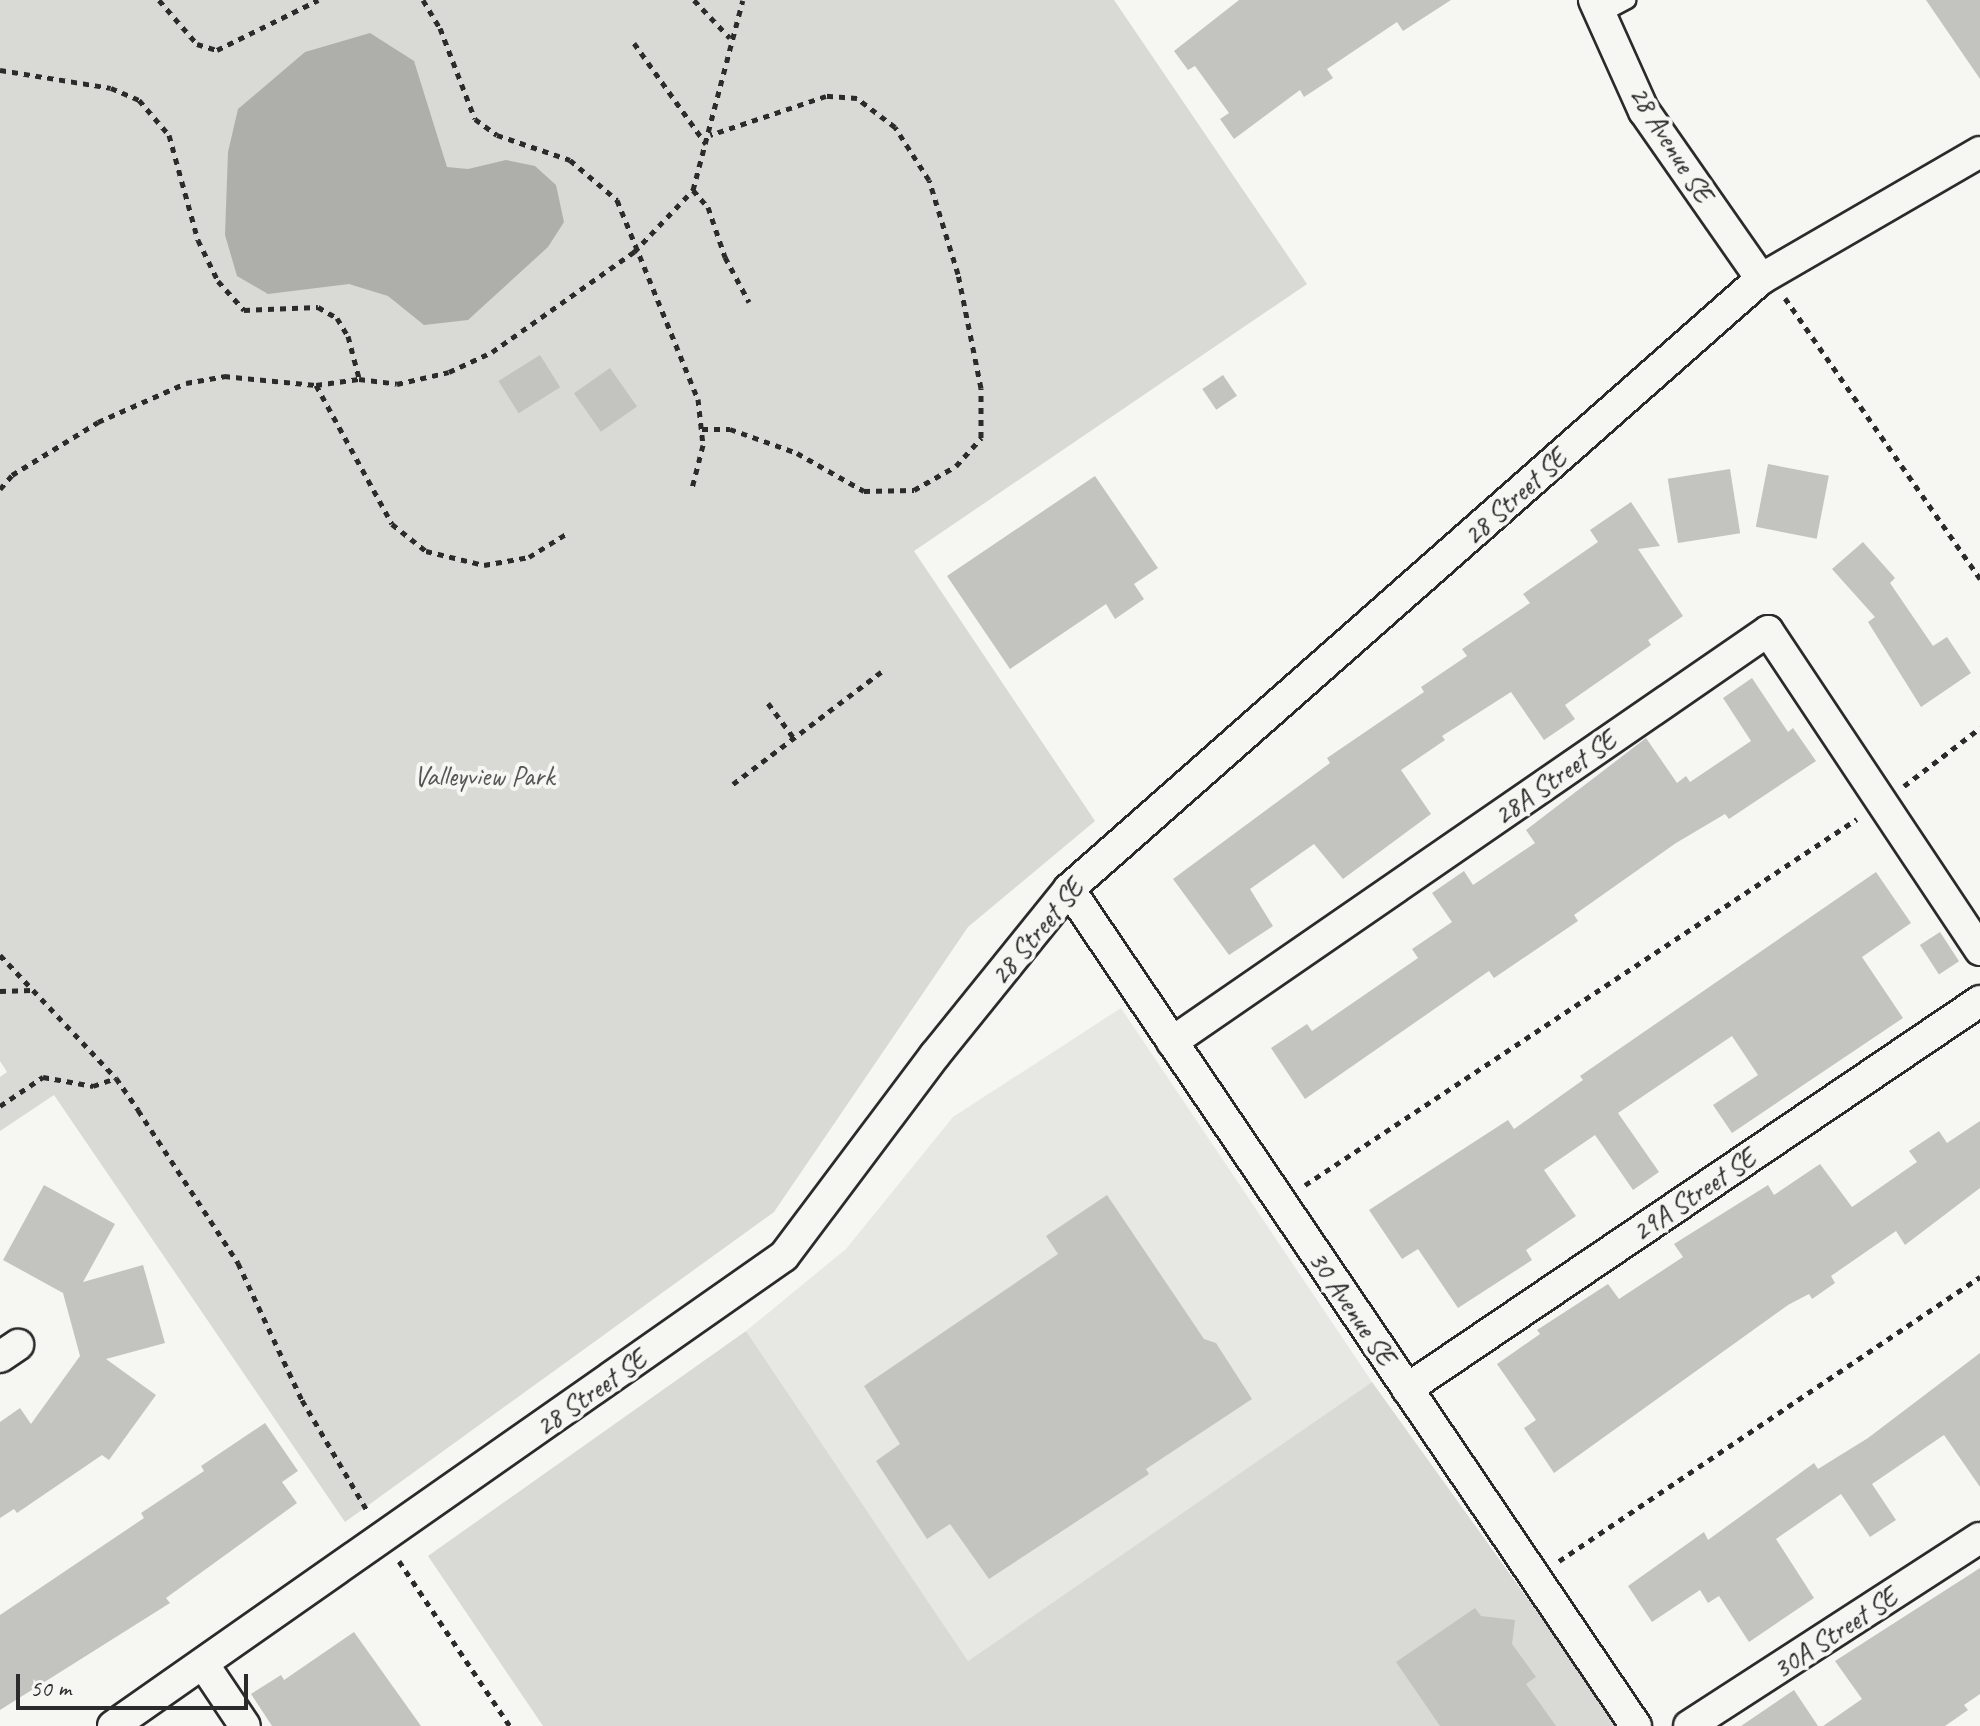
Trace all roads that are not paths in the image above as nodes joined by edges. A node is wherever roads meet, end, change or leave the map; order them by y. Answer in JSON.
{"nodes":[{"id":1,"x":1607,"y":5,"type":"edge"},
{"id":2,"x":1980,"y":152,"type":"edge"},
{"id":3,"x":1761,"y":279,"type":"junction"},
{"id":4,"x":1069,"y":889,"type":"junction"},
{"id":5,"x":1980,"y":950,"type":"edge"},
{"id":6,"x":1980,"y":1001,"type":"edge"},
{"id":7,"x":1172,"y":1042,"type":"junction"},
{"id":8,"x":1407,"y":1389,"type":"junction"},
{"id":9,"x":1980,"y":1538,"type":"edge"},
{"id":10,"x":204,"y":1665,"type":"junction"},
{"id":11,"x":113,"y":1726,"type":"edge"},
{"id":12,"x":245,"y":1726,"type":"edge"},
{"id":13,"x":1636,"y":1726,"type":"edge"},
{"id":14,"x":1689,"y":1726,"type":"edge"}],
"edges":[{"from":1,"to":3,"type":"street","name":"28 Avenue SE"},
{"from":2,"to":3,"type":"street","name":"28 Street SE"},
{"from":3,"to":4,"type":"street","name":"28 Street SE"},
{"from":4,"to":7,"type":"street","name":"30 Avenue SE"},
{"from":4,"to":10,"type":"street","name":"28 Street SE"},
{"from":5,"to":7,"type":"street","name":"28A Street SE"},
{"from":6,"to":8,"type":"street","name":"29A Street SE"},
{"from":7,"to":8,"type":"street","name":"30 Avenue SE"},
{"from":8,"to":13,"type":"street","name":"30 Avenue SE"},
{"from":9,"to":14,"type":"street","name":"30A Street SE"},
{"from":10,"to":11,"type":"street","name":"28 Street SE"},
{"from":10,"to":12,"type":"street"}]}
